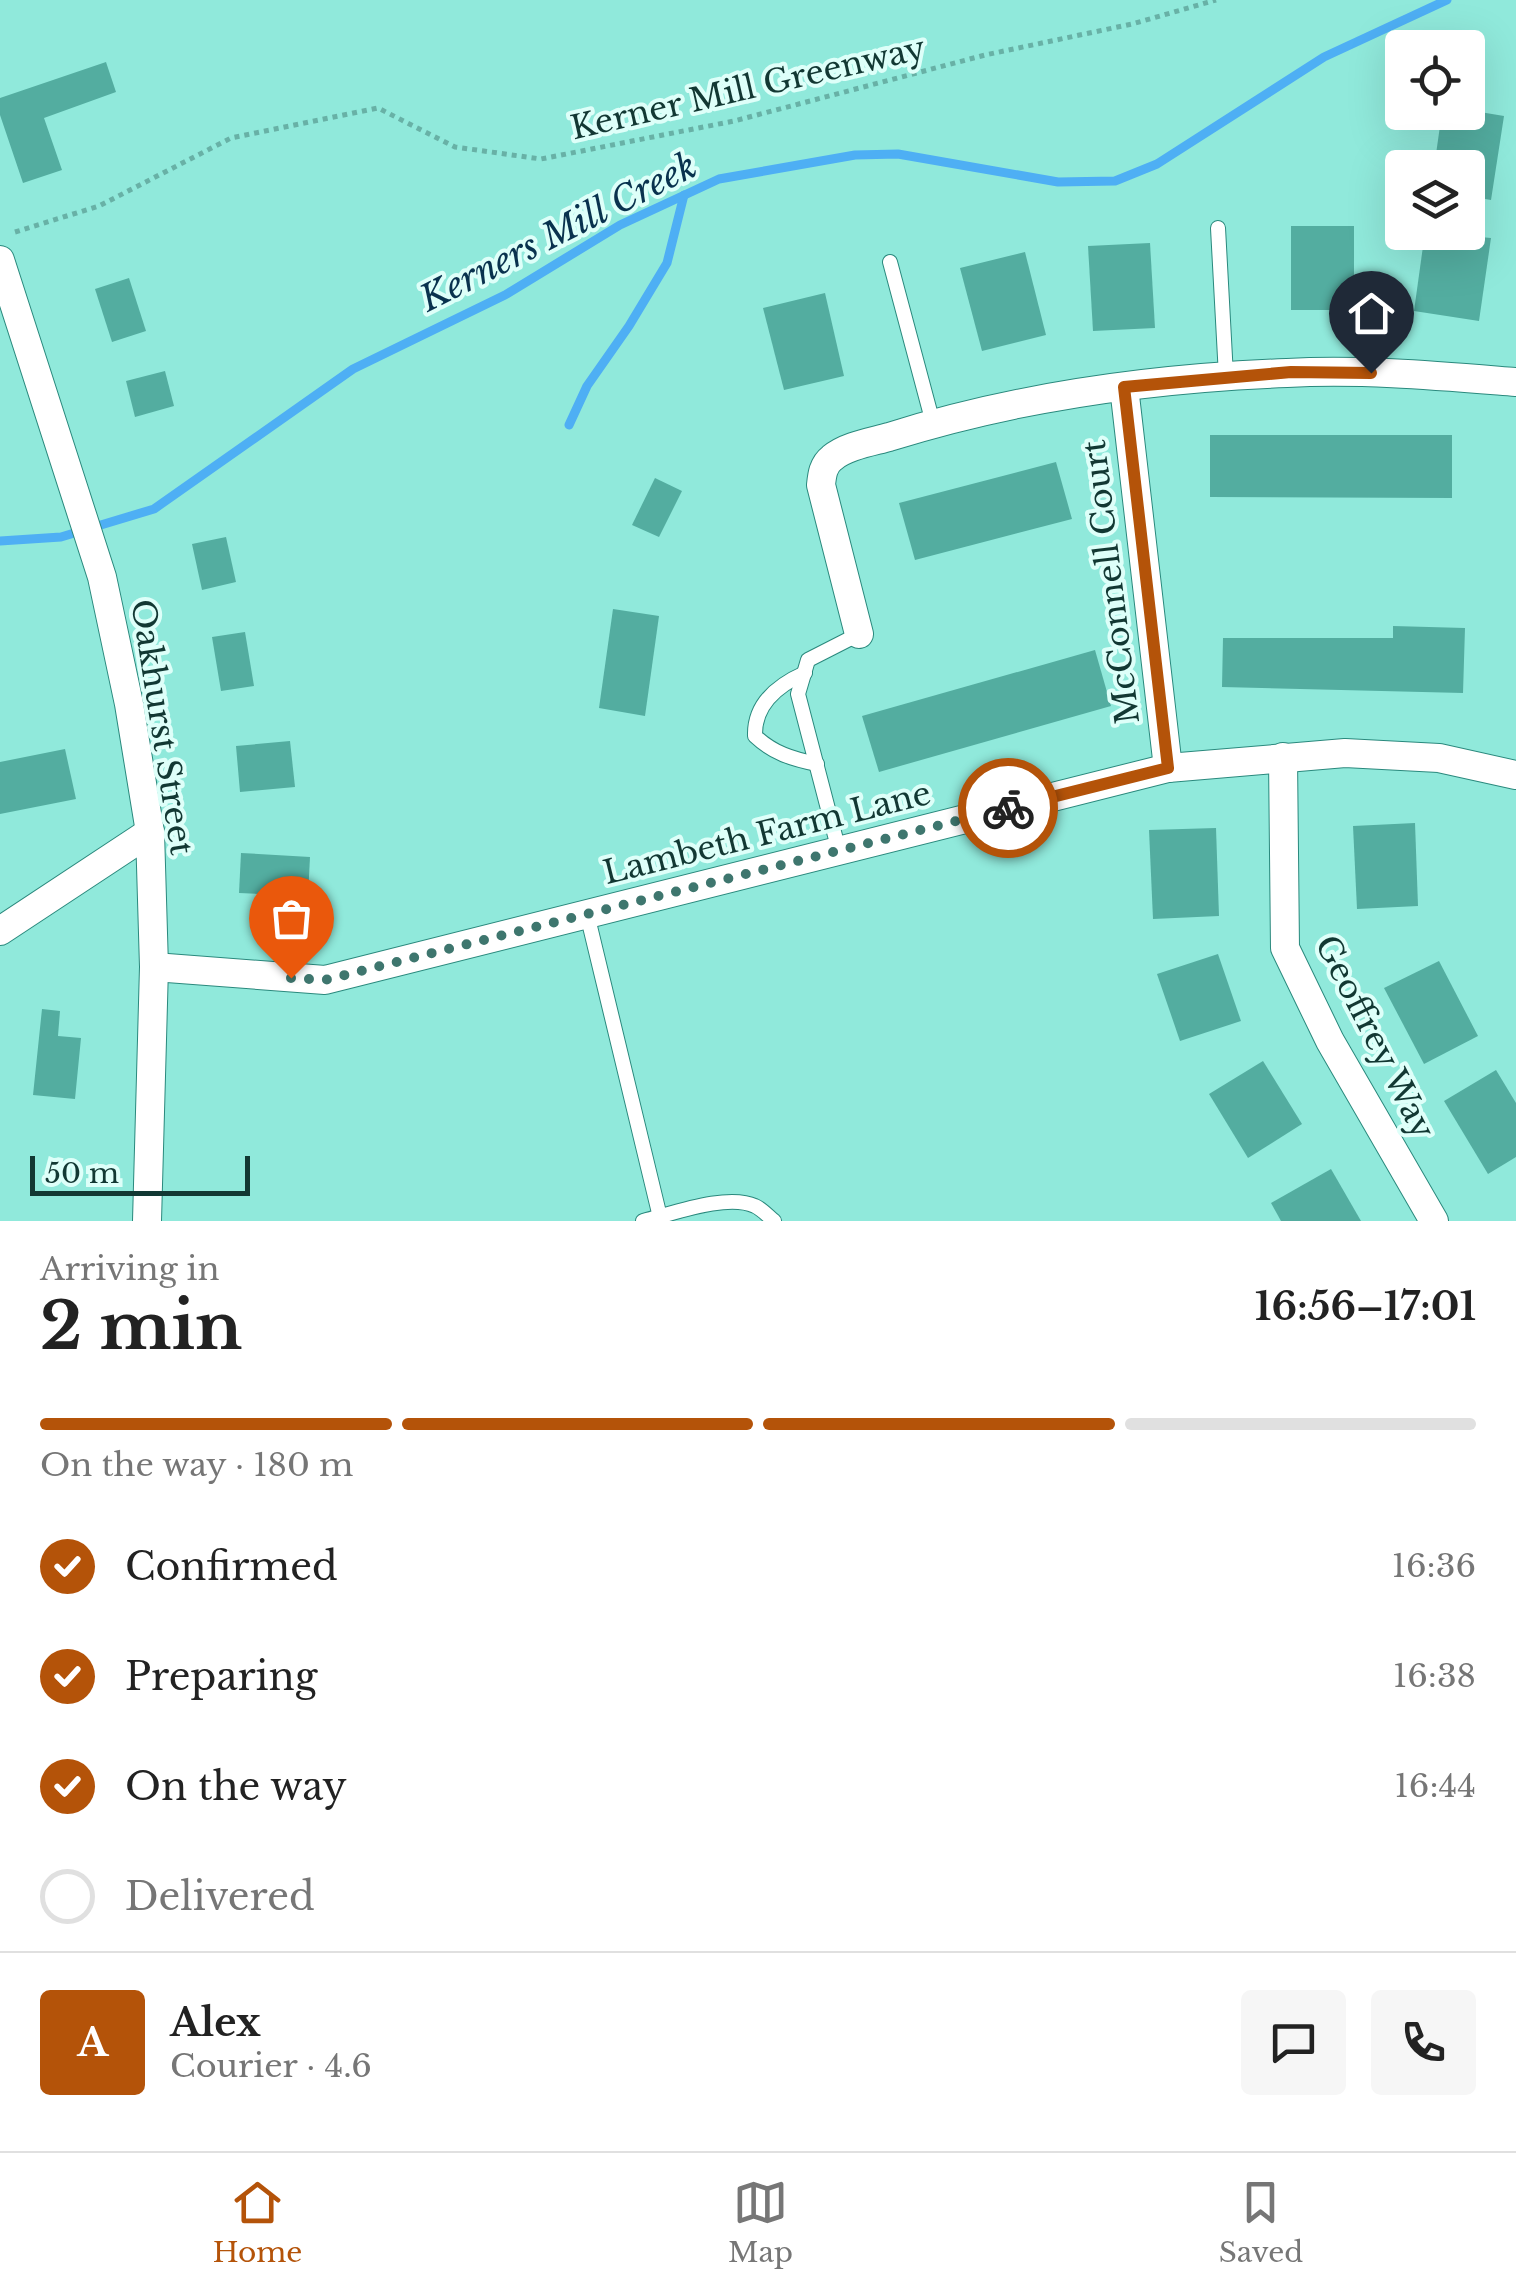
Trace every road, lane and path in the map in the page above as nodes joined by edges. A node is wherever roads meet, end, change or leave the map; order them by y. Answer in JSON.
{"nodes":[{"id":1,"x":1216,"y":0,"type":"edge"},
{"id":2,"x":1218,"y":228,"type":"dead end"},
{"id":3,"x":16,"y":232,"type":"dead end"},
{"id":4,"x":0,"y":260,"type":"edge"},
{"id":5,"x":890,"y":262,"type":"dead end"},
{"id":6,"x":1226,"y":376,"type":"junction"},
{"id":7,"x":1516,"y":382,"type":"edge"},
{"id":8,"x":1124,"y":387,"type":"junction"},
{"id":9,"x":933,"y":423,"type":"junction"},
{"id":10,"x":859,"y":634,"type":"joint"},
{"id":11,"x":804,"y":673,"type":"junction"},
{"id":12,"x":1284,"y":756,"type":"junction"},
{"id":13,"x":817,"y":764,"type":"junction"},
{"id":14,"x":1168,"y":768,"type":"junction"},
{"id":15,"x":1516,"y":776,"type":"edge"},
{"id":16,"x":150,"y":832,"type":"junction"},
{"id":17,"x":839,"y":851,"type":"junction"},
{"id":18,"x":587,"y":914,"type":"junction"},
{"id":19,"x":0,"y":931,"type":"edge"},
{"id":20,"x":154,"y":968,"type":"junction"},
{"id":21,"x":769,"y":1216,"type":"edge"},
{"id":22,"x":660,"y":1217,"type":"junction"},
{"id":23,"x":146,"y":1221,"type":"edge"},
{"id":24,"x":642,"y":1221,"type":"edge"},
{"id":25,"x":1434,"y":1221,"type":"edge"}],
"edges":[{"from":1,"to":3,"type":"path","name":"Kerner Mill Greenway"},
{"from":2,"to":6,"type":"lane"},
{"from":4,"to":16,"type":"street","name":"Oakhurst Street"},
{"from":5,"to":9,"type":"lane"},
{"from":6,"to":7,"type":"street"},
{"from":6,"to":8,"type":"street"},
{"from":8,"to":9,"type":"street"},
{"from":8,"to":14,"type":"street","name":"McConnell Court"},
{"from":9,"to":10,"type":"street"},
{"from":10,"to":11,"type":"lane"},
{"from":11,"to":13,"type":"lane"},
{"from":11,"to":13,"type":"lane"},
{"from":12,"to":14,"type":"street","name":"Lambeth Farm Lane"},
{"from":12,"to":15,"type":"street","name":"Lambeth Farm Lane"},
{"from":12,"to":25,"type":"street","name":"Geoffrey Way"},
{"from":13,"to":17,"type":"lane"},
{"from":14,"to":17,"type":"street","name":"Lambeth Farm Lane"},
{"from":16,"to":19,"type":"street"},
{"from":16,"to":20,"type":"street","name":"Oakhurst Street"},
{"from":17,"to":18,"type":"street","name":"Lambeth Farm Lane"},
{"from":18,"to":20,"type":"street","name":"Lambeth Farm Lane"},
{"from":18,"to":22,"type":"lane"},
{"from":20,"to":23,"type":"street","name":"Oakhurst Street"},
{"from":21,"to":22,"type":"lane"},
{"from":22,"to":24,"type":"lane"}]}
